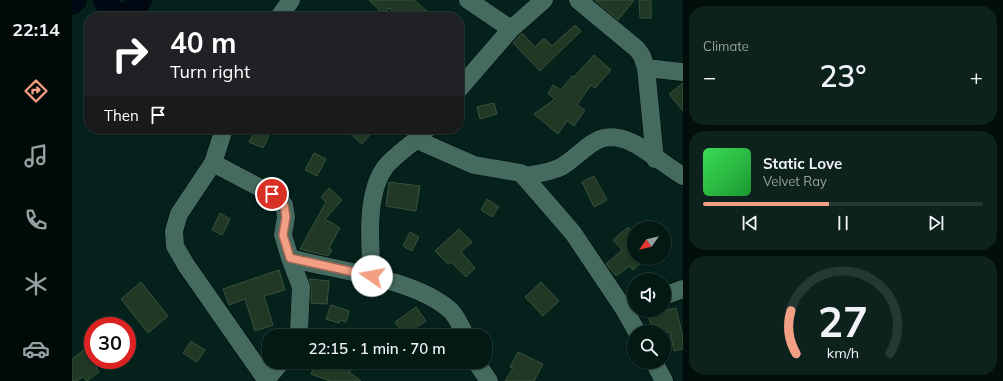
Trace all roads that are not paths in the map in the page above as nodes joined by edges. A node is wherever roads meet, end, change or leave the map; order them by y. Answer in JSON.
{"nodes":[{"id":1,"x":291,"y":0,"type":"edge"},
{"id":2,"x":468,"y":0,"type":"edge"},
{"id":3,"x":544,"y":0,"type":"edge"},
{"id":4,"x":578,"y":0,"type":"edge"},
{"id":5,"x":283,"y":12,"type":"edge"},
{"id":6,"x":511,"y":29,"type":"junction"},
{"id":7,"x":646,"y":68,"type":"junction"},
{"id":8,"x":683,"y":72,"type":"edge"},
{"id":9,"x":464,"y":83,"type":"edge"},
{"id":10,"x":222,"y":134,"type":"edge"},
{"id":11,"x":422,"y":135,"type":"edge"},
{"id":12,"x":655,"y":159,"type":"junction"},
{"id":13,"x":213,"y":163,"type":"junction"},
{"id":14,"x":525,"y":176,"type":"junction"},
{"id":15,"x":683,"y":176,"type":"edge"},
{"id":16,"x":290,"y":258,"type":"junction"},
{"id":17,"x":372,"y":276,"type":"junction"},
{"id":18,"x":683,"y":289,"type":"edge"},
{"id":19,"x":671,"y":293,"type":"edge"},
{"id":20,"x":627,"y":304,"type":"edge"},
{"id":21,"x":299,"y":329,"type":"edge"},
{"id":22,"x":462,"y":329,"type":"edge"},
{"id":23,"x":276,"y":369,"type":"edge"},
{"id":24,"x":481,"y":369,"type":"edge"},
{"id":25,"x":658,"y":369,"type":"edge"},
{"id":26,"x":267,"y":380,"type":"edge"},
{"id":27,"x":489,"y":381,"type":"edge"},
{"id":28,"x":664,"y":381,"type":"edge"}],
"edges":[{"from":1,"to":5,"type":"street"},
{"from":2,"to":6,"type":"street"},
{"from":3,"to":6,"type":"street"},
{"from":4,"to":7,"type":"street"},
{"from":6,"to":9,"type":"street"},
{"from":7,"to":8,"type":"street"},
{"from":7,"to":12,"type":"street"},
{"from":10,"to":13,"type":"street"},
{"from":11,"to":14,"type":"street"},
{"from":11,"to":17,"type":"street"},
{"from":12,"to":14,"type":"street"},
{"from":12,"to":15,"type":"street"},
{"from":13,"to":16,"type":"street"},
{"from":13,"to":26,"type":"street"},
{"from":14,"to":20,"type":"street"},
{"from":16,"to":17,"type":"street"},
{"from":16,"to":21,"type":"street"},
{"from":17,"to":22,"type":"street"},
{"from":18,"to":19,"type":"street"},
{"from":23,"to":26,"type":"street"},
{"from":24,"to":27,"type":"street"},
{"from":25,"to":28,"type":"street"}]}
